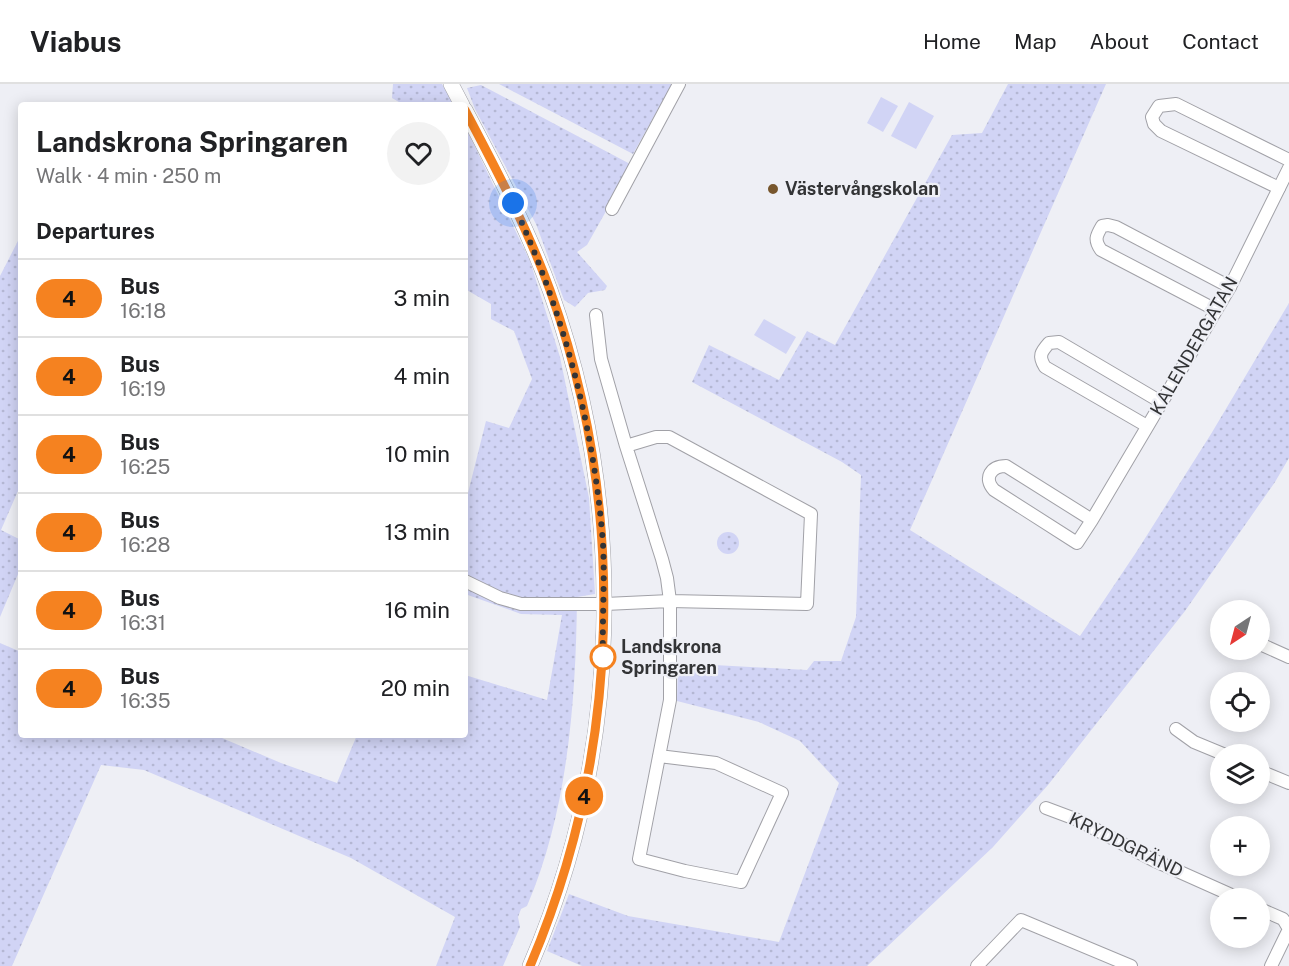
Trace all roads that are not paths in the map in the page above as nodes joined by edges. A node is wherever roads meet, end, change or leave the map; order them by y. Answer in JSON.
{"nodes":[{"id":1,"x":451,"y":84,"type":"edge"},
{"id":2,"x":679,"y":84,"type":"edge"},
{"id":3,"x":460,"y":102,"type":"edge"},
{"id":4,"x":468,"y":116,"type":"edge"},
{"id":5,"x":1289,"y":160,"type":"edge"},
{"id":6,"x":1289,"y":168,"type":"edge"},
{"id":7,"x":1279,"y":188,"type":"junction"},
{"id":8,"x":612,"y":209,"type":"dead end"},
{"id":9,"x":1230,"y":287,"type":"junction"},
{"id":10,"x":1216,"y":310,"type":"junction"},
{"id":11,"x":596,"y":315,"type":"dead end"},
{"id":12,"x":1161,"y":402,"type":"junction"},
{"id":13,"x":1147,"y":426,"type":"junction"},
{"id":14,"x":626,"y":446,"type":"junction"},
{"id":15,"x":1092,"y":520,"type":"junction"},
{"id":16,"x":468,"y":582,"type":"edge"},
{"id":17,"x":670,"y":601,"type":"junction"},
{"id":18,"x":605,"y":604,"type":"junction"},
{"id":19,"x":1270,"y":648,"type":"edge"},
{"id":20,"x":1289,"y":657,"type":"edge"},
{"id":21,"x":1176,"y":729,"type":"dead end"},
{"id":22,"x":1210,"y":749,"type":"edge"},
{"id":23,"x":659,"y":756,"type":"junction"},
{"id":24,"x":1270,"y":775,"type":"edge"},
{"id":25,"x":1289,"y":783,"type":"edge"},
{"id":26,"x":1046,"y":808,"type":"dead end"},
{"id":27,"x":1216,"y":888,"type":"edge"},
{"id":28,"x":1270,"y":913,"type":"edge"},
{"id":29,"x":530,"y":966,"type":"edge"},
{"id":30,"x":977,"y":966,"type":"edge"},
{"id":31,"x":1131,"y":966,"type":"edge"},
{"id":32,"x":1271,"y":966,"type":"edge"}],
"edges":[{"from":1,"to":3,"type":"street"},
{"from":2,"to":8,"type":"street"},
{"from":4,"to":18,"type":"street"},
{"from":5,"to":7,"type":"street"},
{"from":6,"to":7,"type":"street","name":"KALENDERGATAN"},
{"from":7,"to":9,"type":"street","name":"KALENDERGATAN"},
{"from":9,"to":10,"type":"street","name":"KALENDERGATAN"},
{"from":9,"to":10,"type":"street"},
{"from":10,"to":12,"type":"street","name":"KALENDERGATAN"},
{"from":11,"to":14,"type":"street"},
{"from":12,"to":13,"type":"street","name":"KALENDERGATAN"},
{"from":12,"to":13,"type":"street"},
{"from":13,"to":15,"type":"street","name":"KALENDERGATAN"},
{"from":14,"to":17,"type":"street"},
{"from":14,"to":17,"type":"street"},
{"from":15,"to":15,"type":"street","name":"KALENDERGATAN"},
{"from":16,"to":18,"type":"street"},
{"from":17,"to":18,"type":"street"},
{"from":17,"to":23,"type":"street"},
{"from":18,"to":29,"type":"street"},
{"from":19,"to":20,"type":"street"},
{"from":21,"to":22,"type":"street"},
{"from":23,"to":23,"type":"street"},
{"from":24,"to":25,"type":"street"},
{"from":26,"to":27,"type":"street","name":"KRYDDGRÄND"},
{"from":28,"to":32,"type":"street"},
{"from":30,"to":31,"type":"street"}]}
